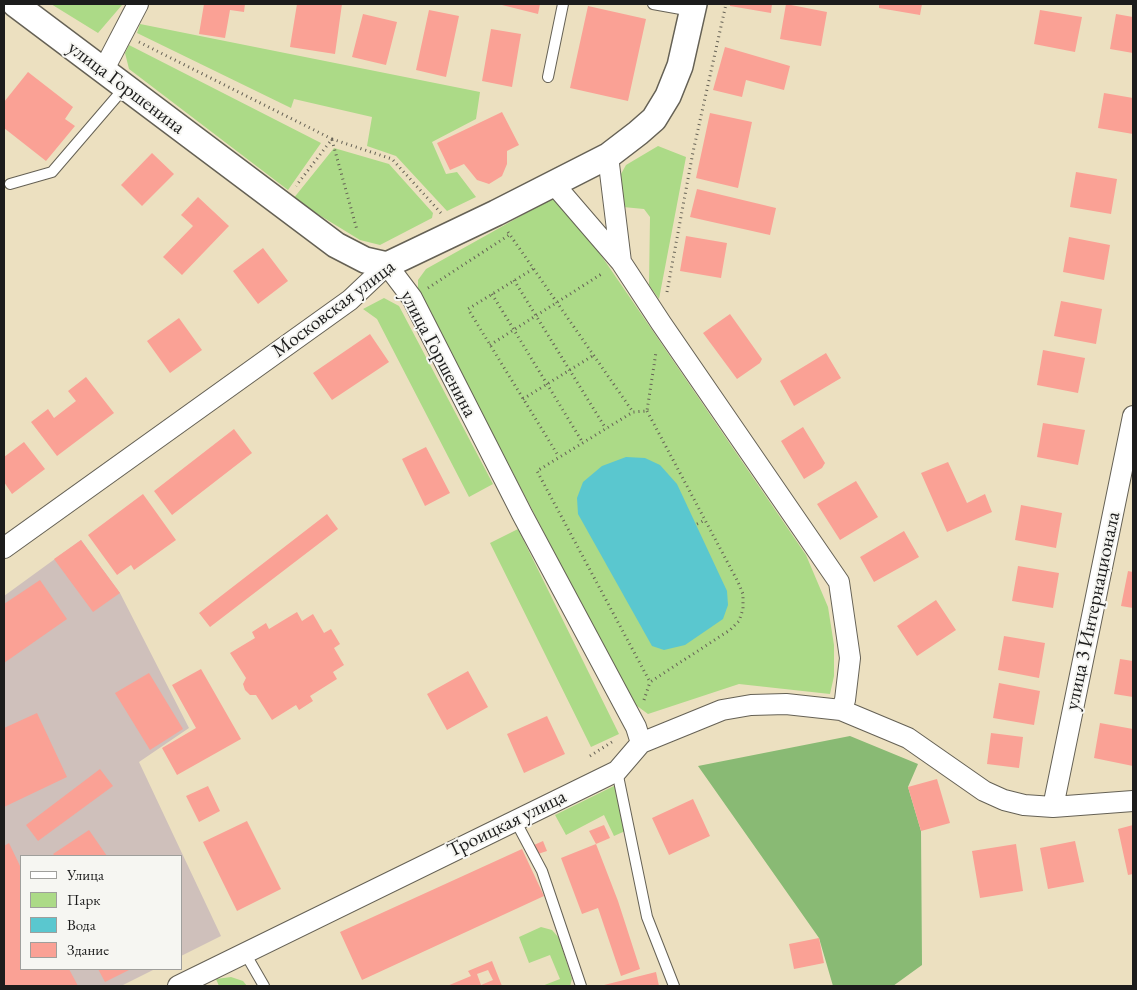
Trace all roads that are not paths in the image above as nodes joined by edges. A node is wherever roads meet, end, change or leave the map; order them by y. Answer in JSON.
{"nodes":[{"id":1,"x":15,"y":4,"type":"edge"},
{"id":2,"x":138,"y":4,"type":"edge"},
{"id":3,"x":563,"y":4,"type":"edge"},
{"id":4,"x":653,"y":4,"type":"edge"},
{"id":5,"x":693,"y":7,"type":"edge"},
{"id":6,"x":104,"y":71,"type":"junction"},
{"id":7,"x":548,"y":77,"type":"dead end"},
{"id":8,"x":124,"y":87,"type":"junction"},
{"id":9,"x":608,"y":156,"type":"junction"},
{"id":10,"x":553,"y":183,"type":"junction"},
{"id":11,"x":10,"y":184,"type":"dead end"},
{"id":12,"x":376,"y":262,"type":"junction"},
{"id":13,"x":621,"y":262,"type":"junction"},
{"id":14,"x":1133,"y":416,"type":"edge"},
{"id":15,"x":4,"y":548,"type":"edge"},
{"id":16,"x":841,"y":710,"type":"junction"},
{"id":17,"x":641,"y":743,"type":"junction"},
{"id":18,"x":617,"y":771,"type":"junction"},
{"id":19,"x":1133,"y":801,"type":"edge"},
{"id":20,"x":1053,"y":807,"type":"junction"},
{"id":21,"x":515,"y":820,"type":"junction"},
{"id":22,"x":245,"y":953,"type":"junction"},
{"id":23,"x":178,"y":986,"type":"edge"},
{"id":24,"x":264,"y":986,"type":"edge"},
{"id":25,"x":581,"y":986,"type":"edge"},
{"id":26,"x":674,"y":986,"type":"edge"}],
"edges":[{"from":1,"to":6,"type":"street","name":"улица Горшенина"},
{"from":2,"to":6,"type":"street"},
{"from":3,"to":7,"type":"lane"},
{"from":4,"to":5,"type":"lane"},
{"from":5,"to":9,"type":"street","name":"Московская улица"},
{"from":6,"to":8,"type":"street","name":"улица Горшенина"},
{"from":8,"to":11,"type":"lane"},
{"from":8,"to":12,"type":"street","name":"улица Горшенина"},
{"from":9,"to":10,"type":"street","name":"Московская улица"},
{"from":9,"to":13,"type":"street"},
{"from":10,"to":12,"type":"street","name":"Московская улица"},
{"from":10,"to":13,"type":"street"},
{"from":12,"to":15,"type":"street","name":"Московская улица"},
{"from":12,"to":17,"type":"street","name":"улица Горшенина"},
{"from":13,"to":16,"type":"street"},
{"from":14,"to":20,"type":"street","name":"улица 3 Интернационала"},
{"from":16,"to":17,"type":"street","name":"Троицкая улица"},
{"from":16,"to":20,"type":"street","name":"Троицкая улица"},
{"from":17,"to":18,"type":"street","name":"Троицкая улица"},
{"from":18,"to":21,"type":"street","name":"Троицкая улица"},
{"from":18,"to":26,"type":"lane"},
{"from":19,"to":20,"type":"street","name":"Троицкая улица"},
{"from":21,"to":22,"type":"street","name":"Троицкая улица"},
{"from":21,"to":25,"type":"lane"},
{"from":22,"to":23,"type":"street","name":"Троицкая улица"},
{"from":22,"to":24,"type":"lane"}]}
